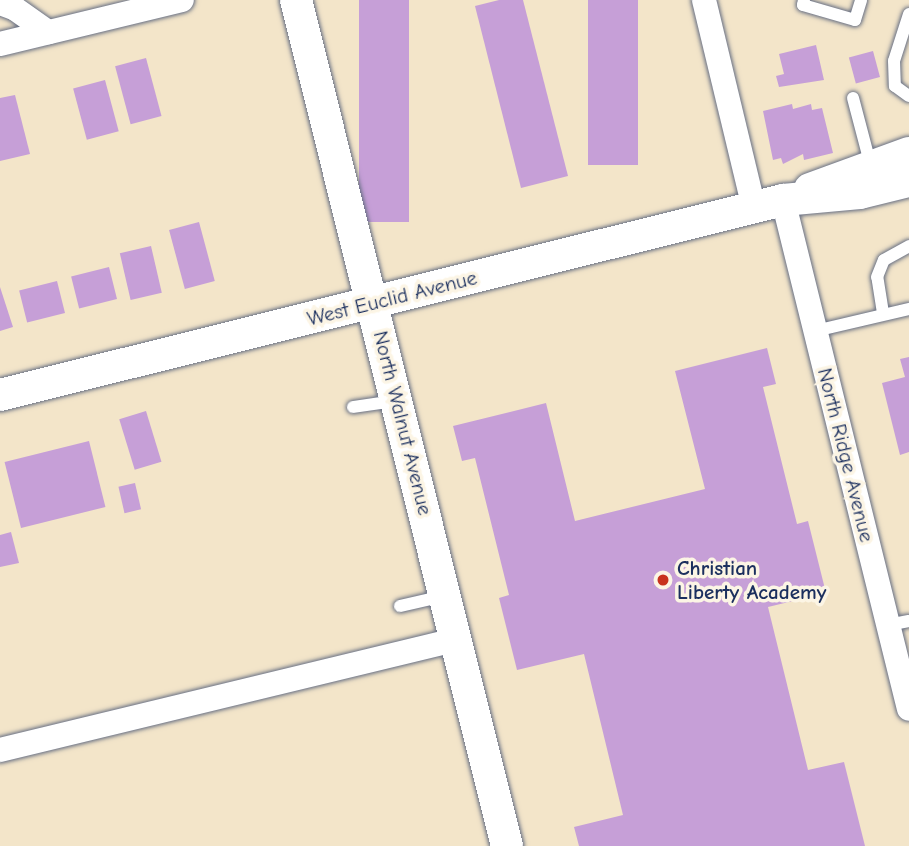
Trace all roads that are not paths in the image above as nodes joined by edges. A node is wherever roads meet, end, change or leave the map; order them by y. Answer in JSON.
{"nodes":[{"id":1,"x":296,"y":0,"type":"edge"},
{"id":2,"x":704,"y":0,"type":"edge"},
{"id":3,"x":804,"y":0,"type":"edge"},
{"id":4,"x":861,"y":0,"type":"edge"},
{"id":5,"x":171,"y":1,"type":"edge"},
{"id":6,"x":0,"y":3,"type":"edge"},
{"id":7,"x":909,"y":14,"type":"edge"},
{"id":8,"x":48,"y":32,"type":"junction"},
{"id":9,"x":0,"y":44,"type":"edge"},
{"id":10,"x":909,"y":96,"type":"edge"},
{"id":11,"x":853,"y":98,"type":"dead end"},
{"id":12,"x":909,"y":153,"type":"edge"},
{"id":13,"x":870,"y":163,"type":"junction"},
{"id":14,"x":909,"y":181,"type":"edge"},
{"id":15,"x":769,"y":204,"type":"junction"},
{"id":16,"x":909,"y":246,"type":"edge"},
{"id":17,"x":374,"y":302,"type":"junction"},
{"id":18,"x":909,"y":309,"type":"edge"},
{"id":19,"x":883,"y":313,"type":"junction"},
{"id":20,"x":815,"y":331,"type":"junction"},
{"id":21,"x":0,"y":395,"type":"edge"},
{"id":22,"x":398,"y":400,"type":"junction"},
{"id":23,"x":353,"y":407,"type":"dead end"},
{"id":24,"x":445,"y":596,"type":"junction"},
{"id":25,"x":400,"y":606,"type":"dead end"},
{"id":26,"x":899,"y":623,"type":"edge"},
{"id":27,"x":455,"y":640,"type":"junction"},
{"id":28,"x":909,"y":709,"type":"edge"},
{"id":29,"x":0,"y":750,"type":"edge"},
{"id":30,"x":507,"y":846,"type":"edge"}],
"edges":[{"from":1,"to":17,"type":"street","name":"North Walnut Avenue"},
{"from":2,"to":15,"type":"street","name":"North Ridge Avenue"},
{"from":3,"to":4,"type":"lane"},
{"from":5,"to":8,"type":"street"},
{"from":6,"to":8,"type":"street"},
{"from":7,"to":10,"type":"lane"},
{"from":8,"to":9,"type":"street"},
{"from":11,"to":13,"type":"lane"},
{"from":12,"to":13,"type":"street","name":"West Euclid Avenue"},
{"from":13,"to":15,"type":"street","name":"West Euclid Avenue"},
{"from":14,"to":15,"type":"street","name":"West Euclid Avenue"},
{"from":15,"to":17,"type":"street","name":"West Euclid Avenue"},
{"from":15,"to":20,"type":"street","name":"North Ridge Avenue"},
{"from":16,"to":19,"type":"lane"},
{"from":17,"to":21,"type":"street","name":"West Euclid Avenue"},
{"from":17,"to":22,"type":"street","name":"North Walnut Avenue"},
{"from":18,"to":19,"type":"lane"},
{"from":19,"to":20,"type":"lane"},
{"from":20,"to":26,"type":"street","name":"North Ridge Avenue"},
{"from":22,"to":23,"type":"lane"},
{"from":22,"to":24,"type":"street","name":"North Walnut Avenue"},
{"from":24,"to":25,"type":"lane"},
{"from":24,"to":27,"type":"street","name":"North Walnut Avenue"},
{"from":26,"to":28,"type":"street","name":"North Ridge Avenue"},
{"from":27,"to":29,"type":"street"},
{"from":27,"to":30,"type":"street","name":"North Walnut Avenue"}]}
